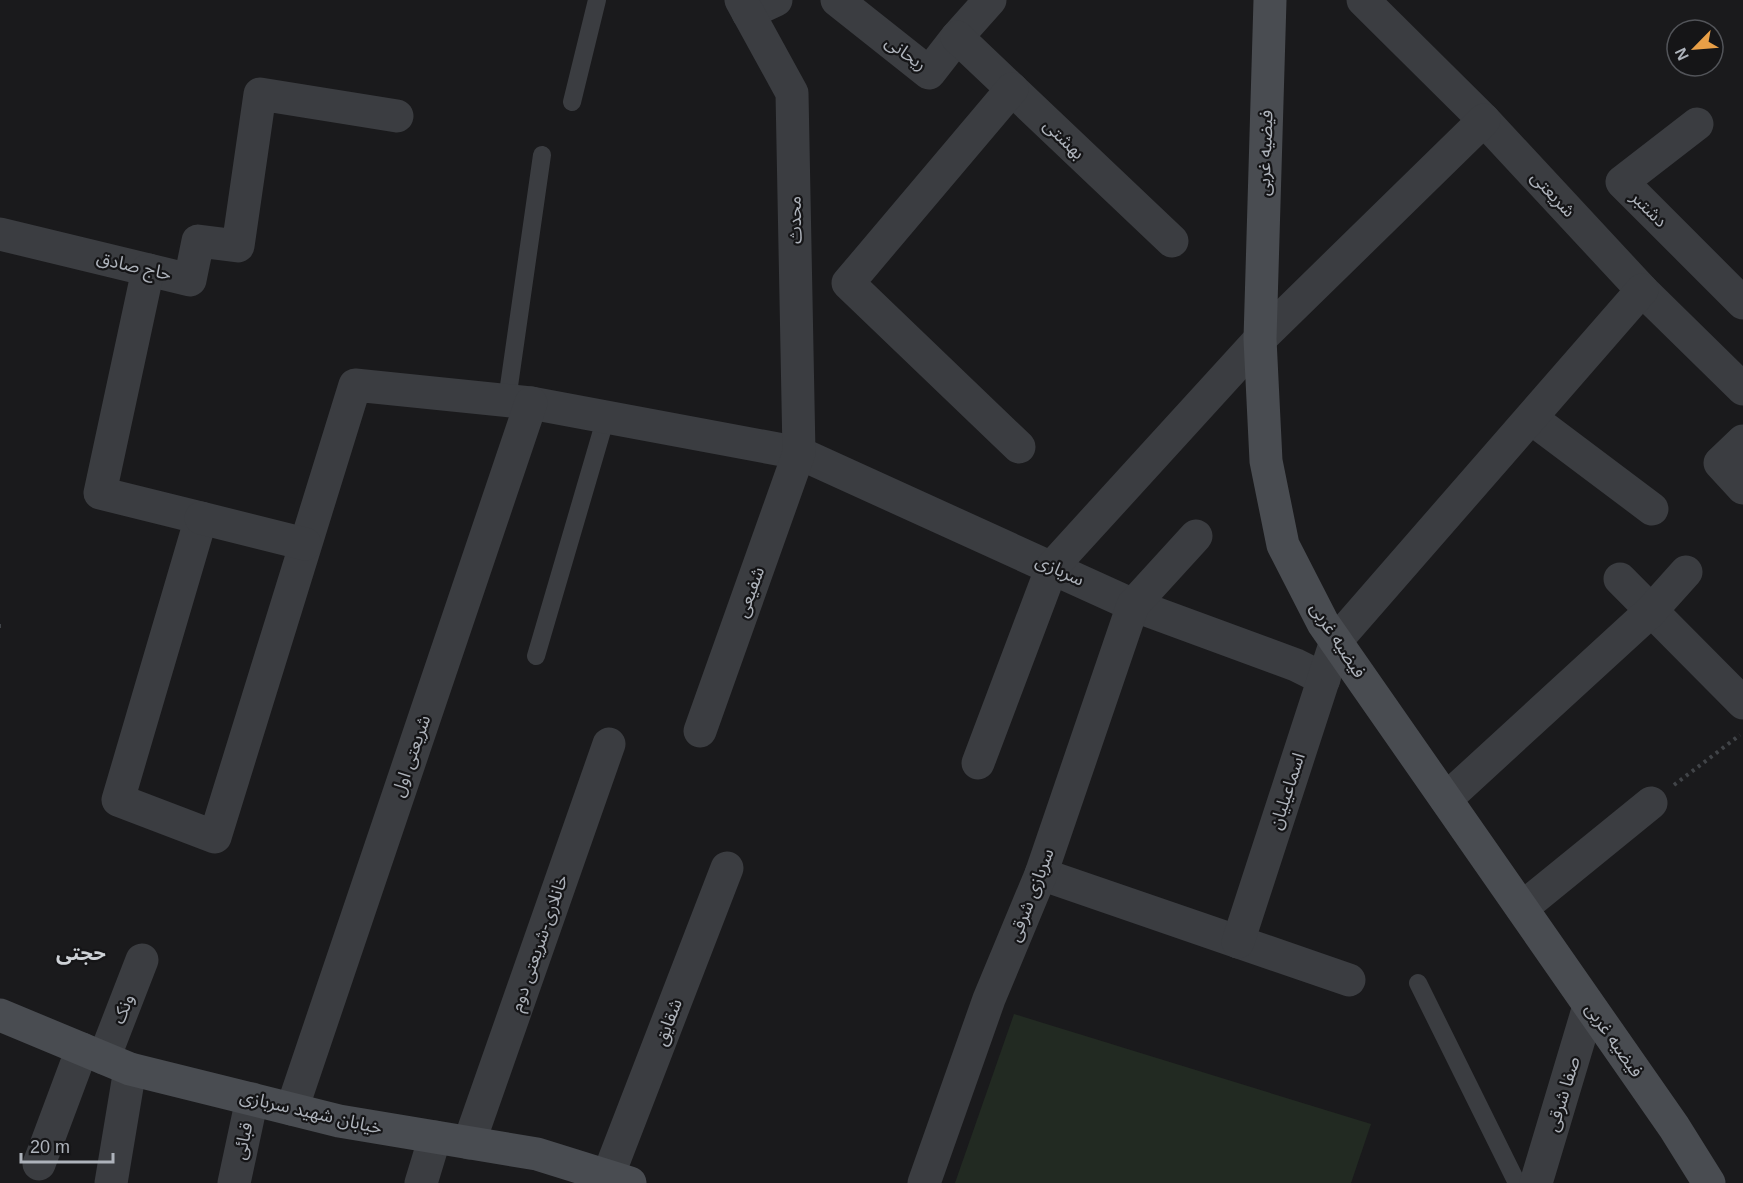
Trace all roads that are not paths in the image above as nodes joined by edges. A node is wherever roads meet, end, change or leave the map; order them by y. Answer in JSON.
{"nodes":[{"id":1,"x":597,"y":0,"type":"edge"},
{"id":2,"x":837,"y":0,"type":"edge"},
{"id":3,"x":990,"y":0,"type":"edge"},
{"id":4,"x":1270,"y":0,"type":"edge"},
{"id":5,"x":1363,"y":0,"type":"edge"},
{"id":6,"x":755,"y":4,"type":"edge"},
{"id":7,"x":957,"y":37,"type":"junction"},
{"id":8,"x":1012,"y":90,"type":"junction"},
{"id":9,"x":572,"y":102,"type":"dead end"},
{"id":10,"x":397,"y":116,"type":"dead end"},
{"id":11,"x":1484,"y":120,"type":"junction"},
{"id":12,"x":1697,"y":124,"type":"dead end"},
{"id":13,"x":542,"y":155,"type":"dead end"},
{"id":14,"x":0,"y":234,"type":"edge"},
{"id":15,"x":1172,"y":241,"type":"dead end"},
{"id":16,"x":148,"y":270,"type":"junction"},
{"id":17,"x":1642,"y":290,"type":"junction"},
{"id":18,"x":1743,"y":303,"type":"edge"},
{"id":19,"x":1260,"y":339,"type":"junction"},
{"id":20,"x":1743,"y":389,"type":"edge"},
{"id":21,"x":519,"y":402,"type":"junction"},
{"id":22,"x":606,"y":417,"type":"junction"},
{"id":23,"x":1531,"y":417,"type":"junction"},
{"id":24,"x":1743,"y":441,"type":"edge"},
{"id":25,"x":1019,"y":447,"type":"dead end"},
{"id":26,"x":799,"y":453,"type":"junction"},
{"id":27,"x":1743,"y":488,"type":"edge"},
{"id":28,"x":1652,"y":509,"type":"dead end"},
{"id":29,"x":201,"y":518,"type":"junction"},
{"id":30,"x":1196,"y":536,"type":"dead end"},
{"id":31,"x":305,"y":544,"type":"junction"},
{"id":32,"x":1052,"y":567,"type":"junction"},
{"id":33,"x":1686,"y":572,"type":"dead end"},
{"id":34,"x":1620,"y":579,"type":"dead end"},
{"id":35,"x":1134,"y":605,"type":"junction"},
{"id":36,"x":1651,"y":611,"type":"junction"},
{"id":37,"x":1336,"y":641,"type":"junction"},
{"id":38,"x":536,"y":656,"type":"dead end"},
{"id":39,"x":1324,"y":679,"type":"junction"},
{"id":40,"x":1743,"y":703,"type":"edge"},
{"id":41,"x":700,"y":731,"type":"dead end"},
{"id":42,"x":609,"y":744,"type":"dead end"},
{"id":43,"x":978,"y":763,"type":"dead end"},
{"id":44,"x":1446,"y":799,"type":"junction"},
{"id":45,"x":1650,"y":803,"type":"road end"},
{"id":46,"x":727,"y":868,"type":"dead end"},
{"id":47,"x":1041,"y":874,"type":"junction"},
{"id":48,"x":1522,"y":908,"type":"junction"},
{"id":49,"x":1238,"y":942,"type":"junction"},
{"id":50,"x":142,"y":960,"type":"dead end"},
{"id":51,"x":1348,"y":980,"type":"dead end"},
{"id":52,"x":1418,"y":983,"type":"dead end"},
{"id":53,"x":1589,"y":1006,"type":"junction"},
{"id":54,"x":0,"y":1015,"type":"edge"},
{"id":55,"x":106,"y":1058,"type":"junction"},
{"id":56,"x":252,"y":1099,"type":"junction"},
{"id":57,"x":292,"y":1109,"type":"junction"},
{"id":58,"x":435,"y":1137,"type":"junction"},
{"id":59,"x":469,"y":1143,"type":"junction"},
{"id":60,"x":39,"y":1164,"type":"dead end"},
{"id":61,"x":619,"y":1180,"type":"edge"},
{"id":62,"x":111,"y":1183,"type":"edge"},
{"id":63,"x":234,"y":1183,"type":"edge"},
{"id":64,"x":422,"y":1183,"type":"edge"},
{"id":65,"x":924,"y":1183,"type":"edge"},
{"id":66,"x":1517,"y":1183,"type":"edge"},
{"id":67,"x":1536,"y":1183,"type":"edge"},
{"id":68,"x":1709,"y":1183,"type":"edge"}],
"edges":[{"from":1,"to":9,"type":"lane"},
{"from":2,"to":7,"type":"street","name":"ریحانی"},
{"from":3,"to":7,"type":"street","name":"ریحانی"},
{"from":4,"to":19,"type":"street","name":"فیضیه غربی"},
{"from":5,"to":11,"type":"street","name":"شریعتی"},
{"from":6,"to":26,"type":"street","name":"محدث"},
{"from":7,"to":8,"type":"street","name":"بهشتی"},
{"from":8,"to":15,"type":"street","name":"بهشتی"},
{"from":8,"to":25,"type":"street"},
{"from":10,"to":16,"type":"street","name":"حاج صادق"},
{"from":11,"to":17,"type":"street","name":"شریعتی"},
{"from":11,"to":19,"type":"street"},
{"from":12,"to":18,"type":"street","name":"دشتبر"},
{"from":13,"to":21,"type":"lane"},
{"from":14,"to":16,"type":"street","name":"حاج صادق"},
{"from":16,"to":29,"type":"street"},
{"from":17,"to":20,"type":"street","name":"شریعتی"},
{"from":17,"to":23,"type":"street"},
{"from":19,"to":32,"type":"street"},
{"from":19,"to":37,"type":"street","name":"فیضیه غربی"},
{"from":21,"to":22,"type":"street","name":"سربازی"},
{"from":21,"to":31,"type":"street","name":"سربازی"},
{"from":21,"to":57,"type":"street","name":"شریعتی اول"},
{"from":22,"to":26,"type":"street","name":"سربازی"},
{"from":22,"to":38,"type":"lane"},
{"from":23,"to":28,"type":"street"},
{"from":23,"to":37,"type":"street"},
{"from":24,"to":27,"type":"street"},
{"from":26,"to":32,"type":"street","name":"سربازی"},
{"from":26,"to":41,"type":"street","name":"شفیعی"},
{"from":29,"to":31,"type":"street"},
{"from":29,"to":31,"type":"street"},
{"from":30,"to":35,"type":"street"},
{"from":32,"to":35,"type":"street","name":"سربازی"},
{"from":32,"to":43,"type":"street"},
{"from":33,"to":36,"type":"street"},
{"from":34,"to":36,"type":"street"},
{"from":35,"to":39,"type":"street","name":"سربازی"},
{"from":35,"to":47,"type":"street","name":"سربازی شرقی"},
{"from":36,"to":40,"type":"street"},
{"from":36,"to":44,"type":"street"},
{"from":37,"to":39,"type":"street","name":"اسماعیلیان"},
{"from":37,"to":44,"type":"street","name":"فیضیه غربی"},
{"from":39,"to":49,"type":"street","name":"اسماعیلیان"},
{"from":42,"to":59,"type":"street","name":"خانلاری-شریعتی دوم"},
{"from":44,"to":48,"type":"street","name":"فیضیه غربی"},
{"from":45,"to":48,"type":"street"},
{"from":46,"to":61,"type":"street","name":"شقایق"},
{"from":47,"to":49,"type":"street"},
{"from":47,"to":65,"type":"street","name":"سربازی شرقی"},
{"from":48,"to":53,"type":"street","name":"فیضیه غربی"},
{"from":49,"to":51,"type":"street"},
{"from":50,"to":55,"type":"street","name":"ونک"},
{"from":52,"to":66,"type":"lane"},
{"from":53,"to":67,"type":"street","name":"صفا شرقی"},
{"from":53,"to":68,"type":"street","name":"فیضیه غربی"},
{"from":54,"to":55,"type":"street","name":"خیابان شهید سربازی"},
{"from":55,"to":56,"type":"street","name":"خیابان شهید سربازی"},
{"from":55,"to":60,"type":"street"},
{"from":55,"to":62,"type":"street"},
{"from":56,"to":57,"type":"street","name":"خیابان شهید سربازی"},
{"from":56,"to":63,"type":"street","name":"قبائی"},
{"from":57,"to":58,"type":"street","name":"خیابان شهید سربازی"},
{"from":58,"to":59,"type":"street","name":"خیابان شهید سربازی"},
{"from":58,"to":64,"type":"street"},
{"from":59,"to":61,"type":"street","name":"خیابان شهید سربازی"}]}
